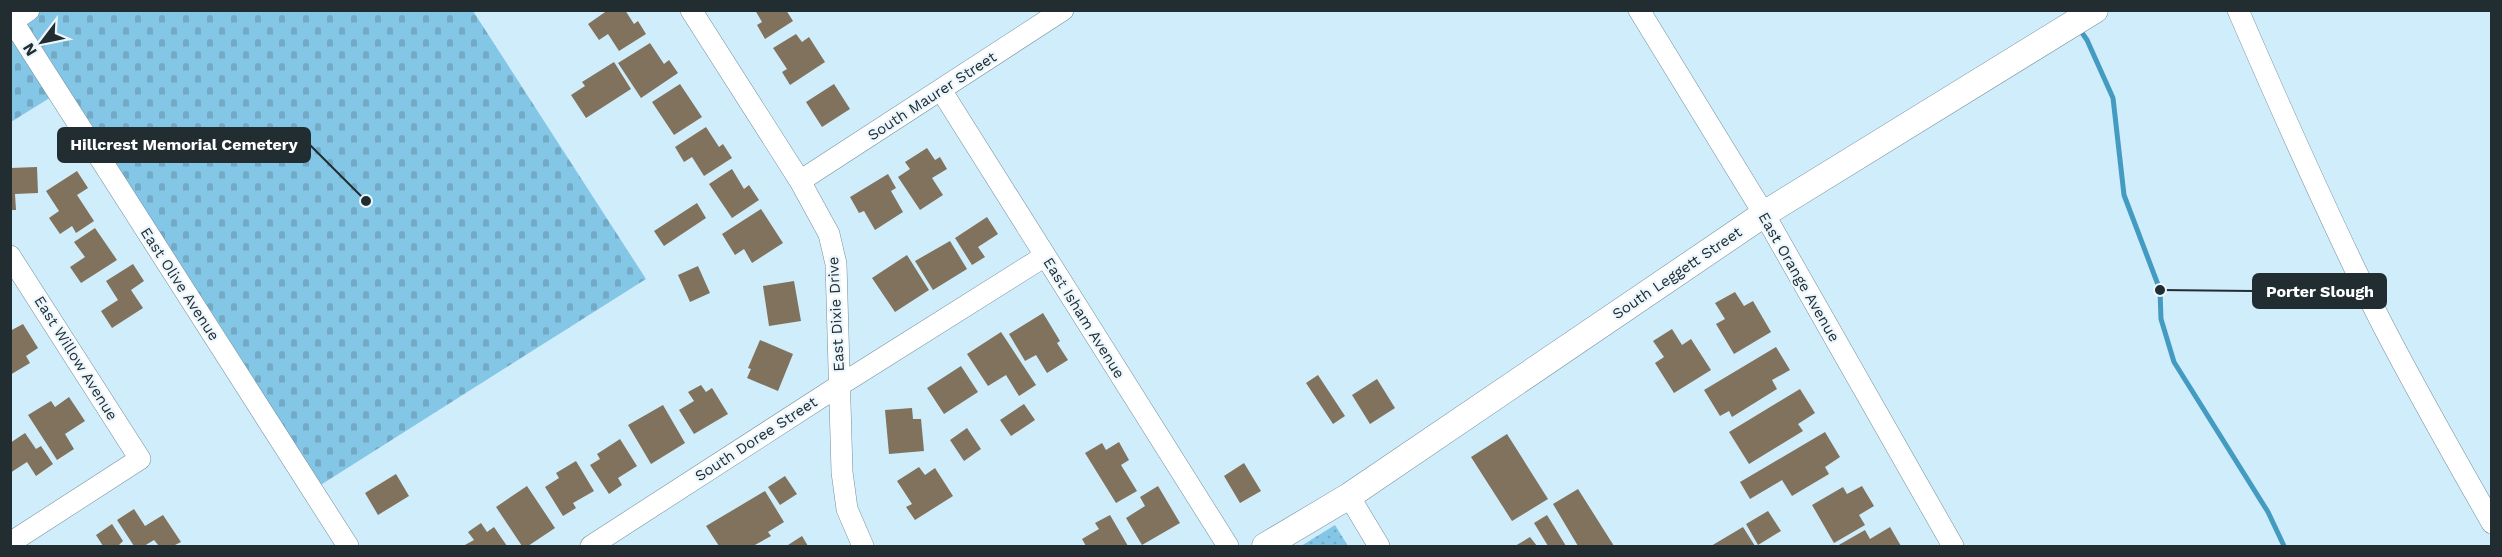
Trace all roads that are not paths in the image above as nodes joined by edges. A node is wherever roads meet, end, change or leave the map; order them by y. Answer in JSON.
{"nodes":[{"id":1,"x":691,"y":10,"type":"edge"},
{"id":2,"x":1064,"y":10,"type":"edge"},
{"id":3,"x":1639,"y":10,"type":"edge"},
{"id":4,"x":2095,"y":10,"type":"edge"},
{"id":5,"x":2238,"y":10,"type":"edge"},
{"id":6,"x":18,"y":18,"type":"edge"},
{"id":7,"x":941,"y":90,"type":"junction"},
{"id":8,"x":800,"y":181,"type":"junction"},
{"id":9,"x":1764,"y":214,"type":"junction"},
{"id":10,"x":11,"y":256,"type":"edge"},
{"id":11,"x":1045,"y":256,"type":"junction"},
{"id":12,"x":840,"y":385,"type":"junction"},
{"id":13,"x":1349,"y":496,"type":"junction"},
{"id":14,"x":2492,"y":523,"type":"edge"},
{"id":15,"x":10,"y":543,"type":"edge"},
{"id":16,"x":348,"y":546,"type":"edge"},
{"id":17,"x":591,"y":546,"type":"edge"},
{"id":18,"x":863,"y":546,"type":"edge"},
{"id":19,"x":1228,"y":546,"type":"edge"},
{"id":20,"x":1265,"y":546,"type":"edge"},
{"id":21,"x":1380,"y":546,"type":"edge"},
{"id":22,"x":1953,"y":546,"type":"edge"}],
"edges":[{"from":1,"to":8,"type":"street","name":"East Dixie Drive"},
{"from":2,"to":7,"type":"street","name":"South Maurer Street"},
{"from":3,"to":9,"type":"street","name":"East Orange Avenue"},
{"from":4,"to":9,"type":"street","name":"South Leggett Street"},
{"from":5,"to":14,"type":"street"},
{"from":6,"to":16,"type":"street","name":"East Olive Avenue"},
{"from":7,"to":8,"type":"street","name":"South Maurer Street"},
{"from":7,"to":11,"type":"street","name":"East Isham Avenue"},
{"from":8,"to":12,"type":"street","name":"East Dixie Drive"},
{"from":9,"to":13,"type":"street","name":"South Leggett Street"},
{"from":9,"to":22,"type":"street","name":"East Orange Avenue"},
{"from":10,"to":15,"type":"street","name":"East Willow Avenue"},
{"from":11,"to":12,"type":"street","name":"South Doree Street"},
{"from":11,"to":19,"type":"street","name":"East Isham Avenue"},
{"from":12,"to":17,"type":"street","name":"South Doree Street"},
{"from":12,"to":18,"type":"street","name":"East Dixie Drive"},
{"from":13,"to":20,"type":"street","name":"South Leggett Street"},
{"from":13,"to":21,"type":"street"}]}
